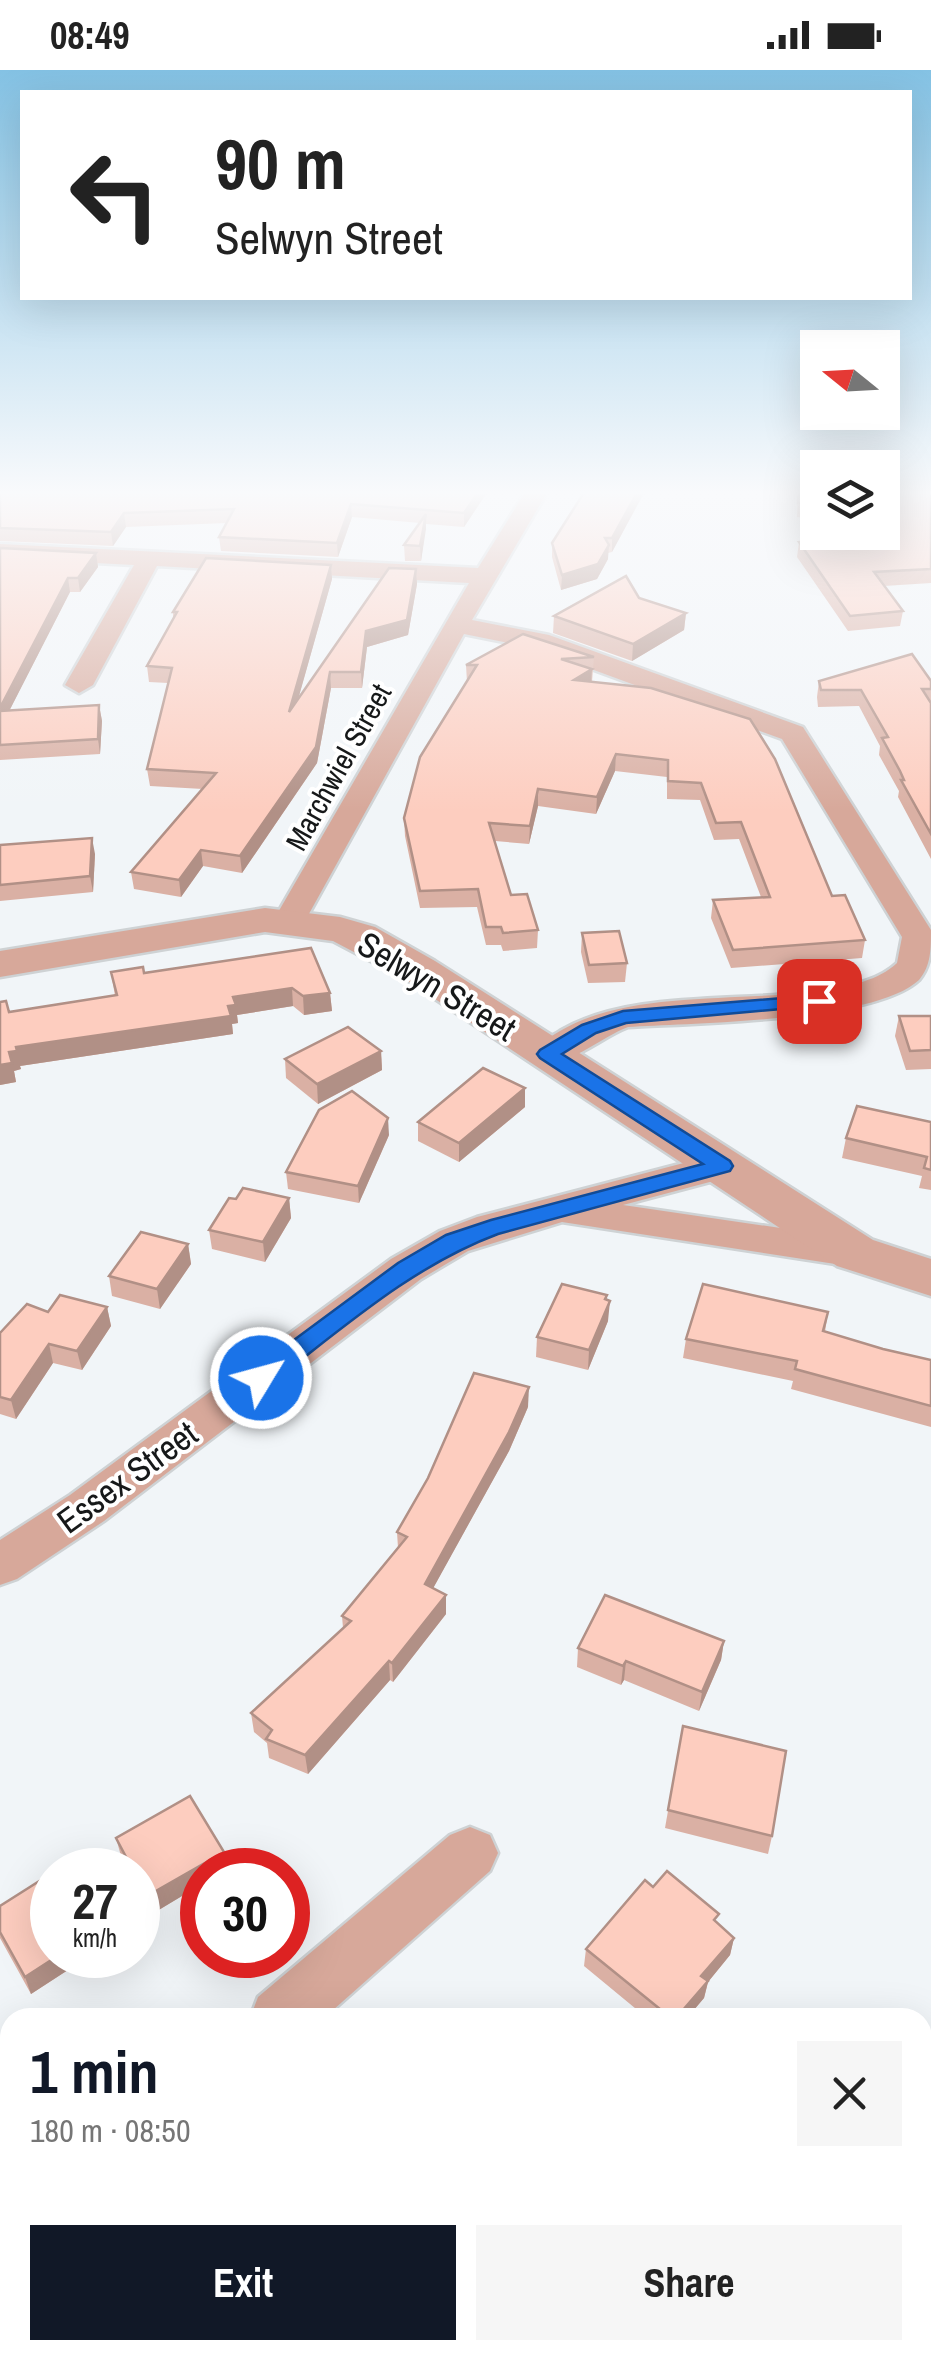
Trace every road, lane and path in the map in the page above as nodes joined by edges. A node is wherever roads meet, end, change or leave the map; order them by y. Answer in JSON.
{"nodes":[{"id":1,"x":127,"y":598,"type":"edge"},
{"id":2,"x":472,"y":598,"type":"edge"},
{"id":3,"x":456,"y":624,"type":"junction"},
{"id":4,"x":79,"y":684,"type":"dead end"},
{"id":5,"x":289,"y":921,"type":"junction"},
{"id":6,"x":0,"y":964,"type":"edge"},
{"id":7,"x":548,"y":1054,"type":"junction"},
{"id":8,"x":722,"y":1166,"type":"junction"},
{"id":9,"x":561,"y":1210,"type":"junction"},
{"id":10,"x":856,"y":1253,"type":"junction"},
{"id":11,"x":931,"y":1278,"type":"edge"},
{"id":12,"x":0,"y":1565,"type":"edge"},
{"id":13,"x":470,"y":1854,"type":"dead end"},
{"id":14,"x":290,"y":2008,"type":"edge"}],
"edges":[{"from":1,"to":4,"type":"street"},
{"from":2,"to":3,"type":"street","name":"Marchwiel Street"},
{"from":3,"to":5,"type":"street","name":"Marchwiel Street"},
{"from":3,"to":7,"type":"street"},
{"from":5,"to":6,"type":"street","name":"Selwyn Street"},
{"from":5,"to":7,"type":"street","name":"Selwyn Street"},
{"from":7,"to":8,"type":"street","name":"Selwyn Street"},
{"from":8,"to":9,"type":"street","name":"Essex Street"},
{"from":8,"to":10,"type":"street","name":"Selwyn Street"},
{"from":9,"to":10,"type":"street","name":"Essex Street"},
{"from":9,"to":12,"type":"street","name":"Essex Street"},
{"from":10,"to":11,"type":"street","name":"Selwyn Street"},
{"from":13,"to":14,"type":"street"}]}
